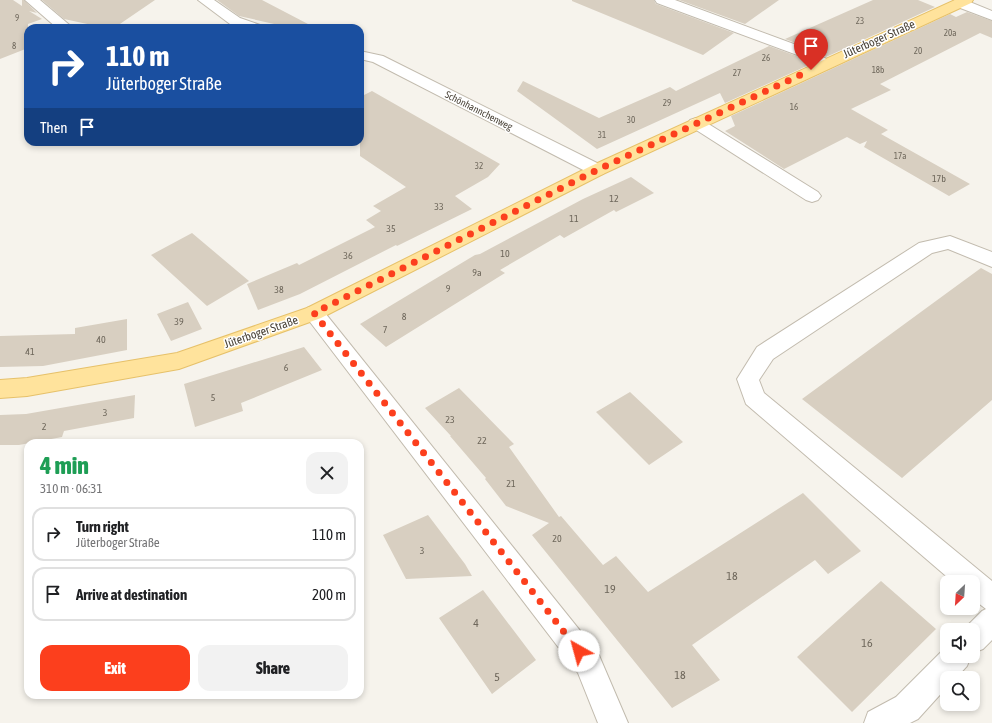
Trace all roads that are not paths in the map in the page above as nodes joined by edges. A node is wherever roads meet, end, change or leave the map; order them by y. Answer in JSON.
{"nodes":[{"id":1,"x":32,"y":0,"type":"edge"},
{"id":2,"x":205,"y":0,"type":"edge"},
{"id":3,"x":662,"y":0,"type":"edge"},
{"id":4,"x":963,"y":1,"type":"edge"},
{"id":5,"x":992,"y":16,"type":"edge"},
{"id":6,"x":61,"y":24,"type":"edge"},
{"id":7,"x":245,"y":24,"type":"edge"},
{"id":8,"x":364,"y":56,"type":"edge"},
{"id":9,"x":825,"y":64,"type":"junction"},
{"id":10,"x":696,"y":123,"type":"junction"},
{"id":11,"x":597,"y":170,"type":"junction"},
{"id":12,"x":812,"y":196,"type":"dead end"},
{"id":13,"x":992,"y":260,"type":"edge"},
{"id":14,"x":314,"y":313,"type":"junction"},
{"id":15,"x":0,"y":389,"type":"edge"},
{"id":16,"x":965,"y":575,"type":"edge"},
{"id":17,"x":980,"y":588,"type":"edge"},
{"id":18,"x":992,"y":598,"type":"edge"},
{"id":19,"x":992,"y":620,"type":"edge"},
{"id":20,"x":980,"y":632,"type":"edge"},
{"id":21,"x":950,"y":663,"type":"edge"},
{"id":22,"x":613,"y":723,"type":"edge"},
{"id":23,"x":879,"y":723,"type":"edge"}],
"edges":[{"from":1,"to":6,"type":"street"},
{"from":2,"to":7,"type":"street"},
{"from":3,"to":9,"type":"street"},
{"from":4,"to":5,"type":"street"},
{"from":4,"to":9,"type":"main road","name":"Jüterboger Straße"},
{"from":8,"to":11,"type":"street","name":"Schönhannchenweg"},
{"from":9,"to":10,"type":"main road","name":"Jüterboger Straße"},
{"from":10,"to":11,"type":"main road","name":"Jüterboger Straße"},
{"from":10,"to":12,"type":"street"},
{"from":11,"to":14,"type":"main road","name":"Jüterboger Straße"},
{"from":13,"to":16,"type":"street"},
{"from":14,"to":15,"type":"main road","name":"Jüterboger Straße"},
{"from":14,"to":22,"type":"street"},
{"from":17,"to":18,"type":"street"},
{"from":19,"to":20,"type":"street"},
{"from":21,"to":23,"type":"street"}]}
